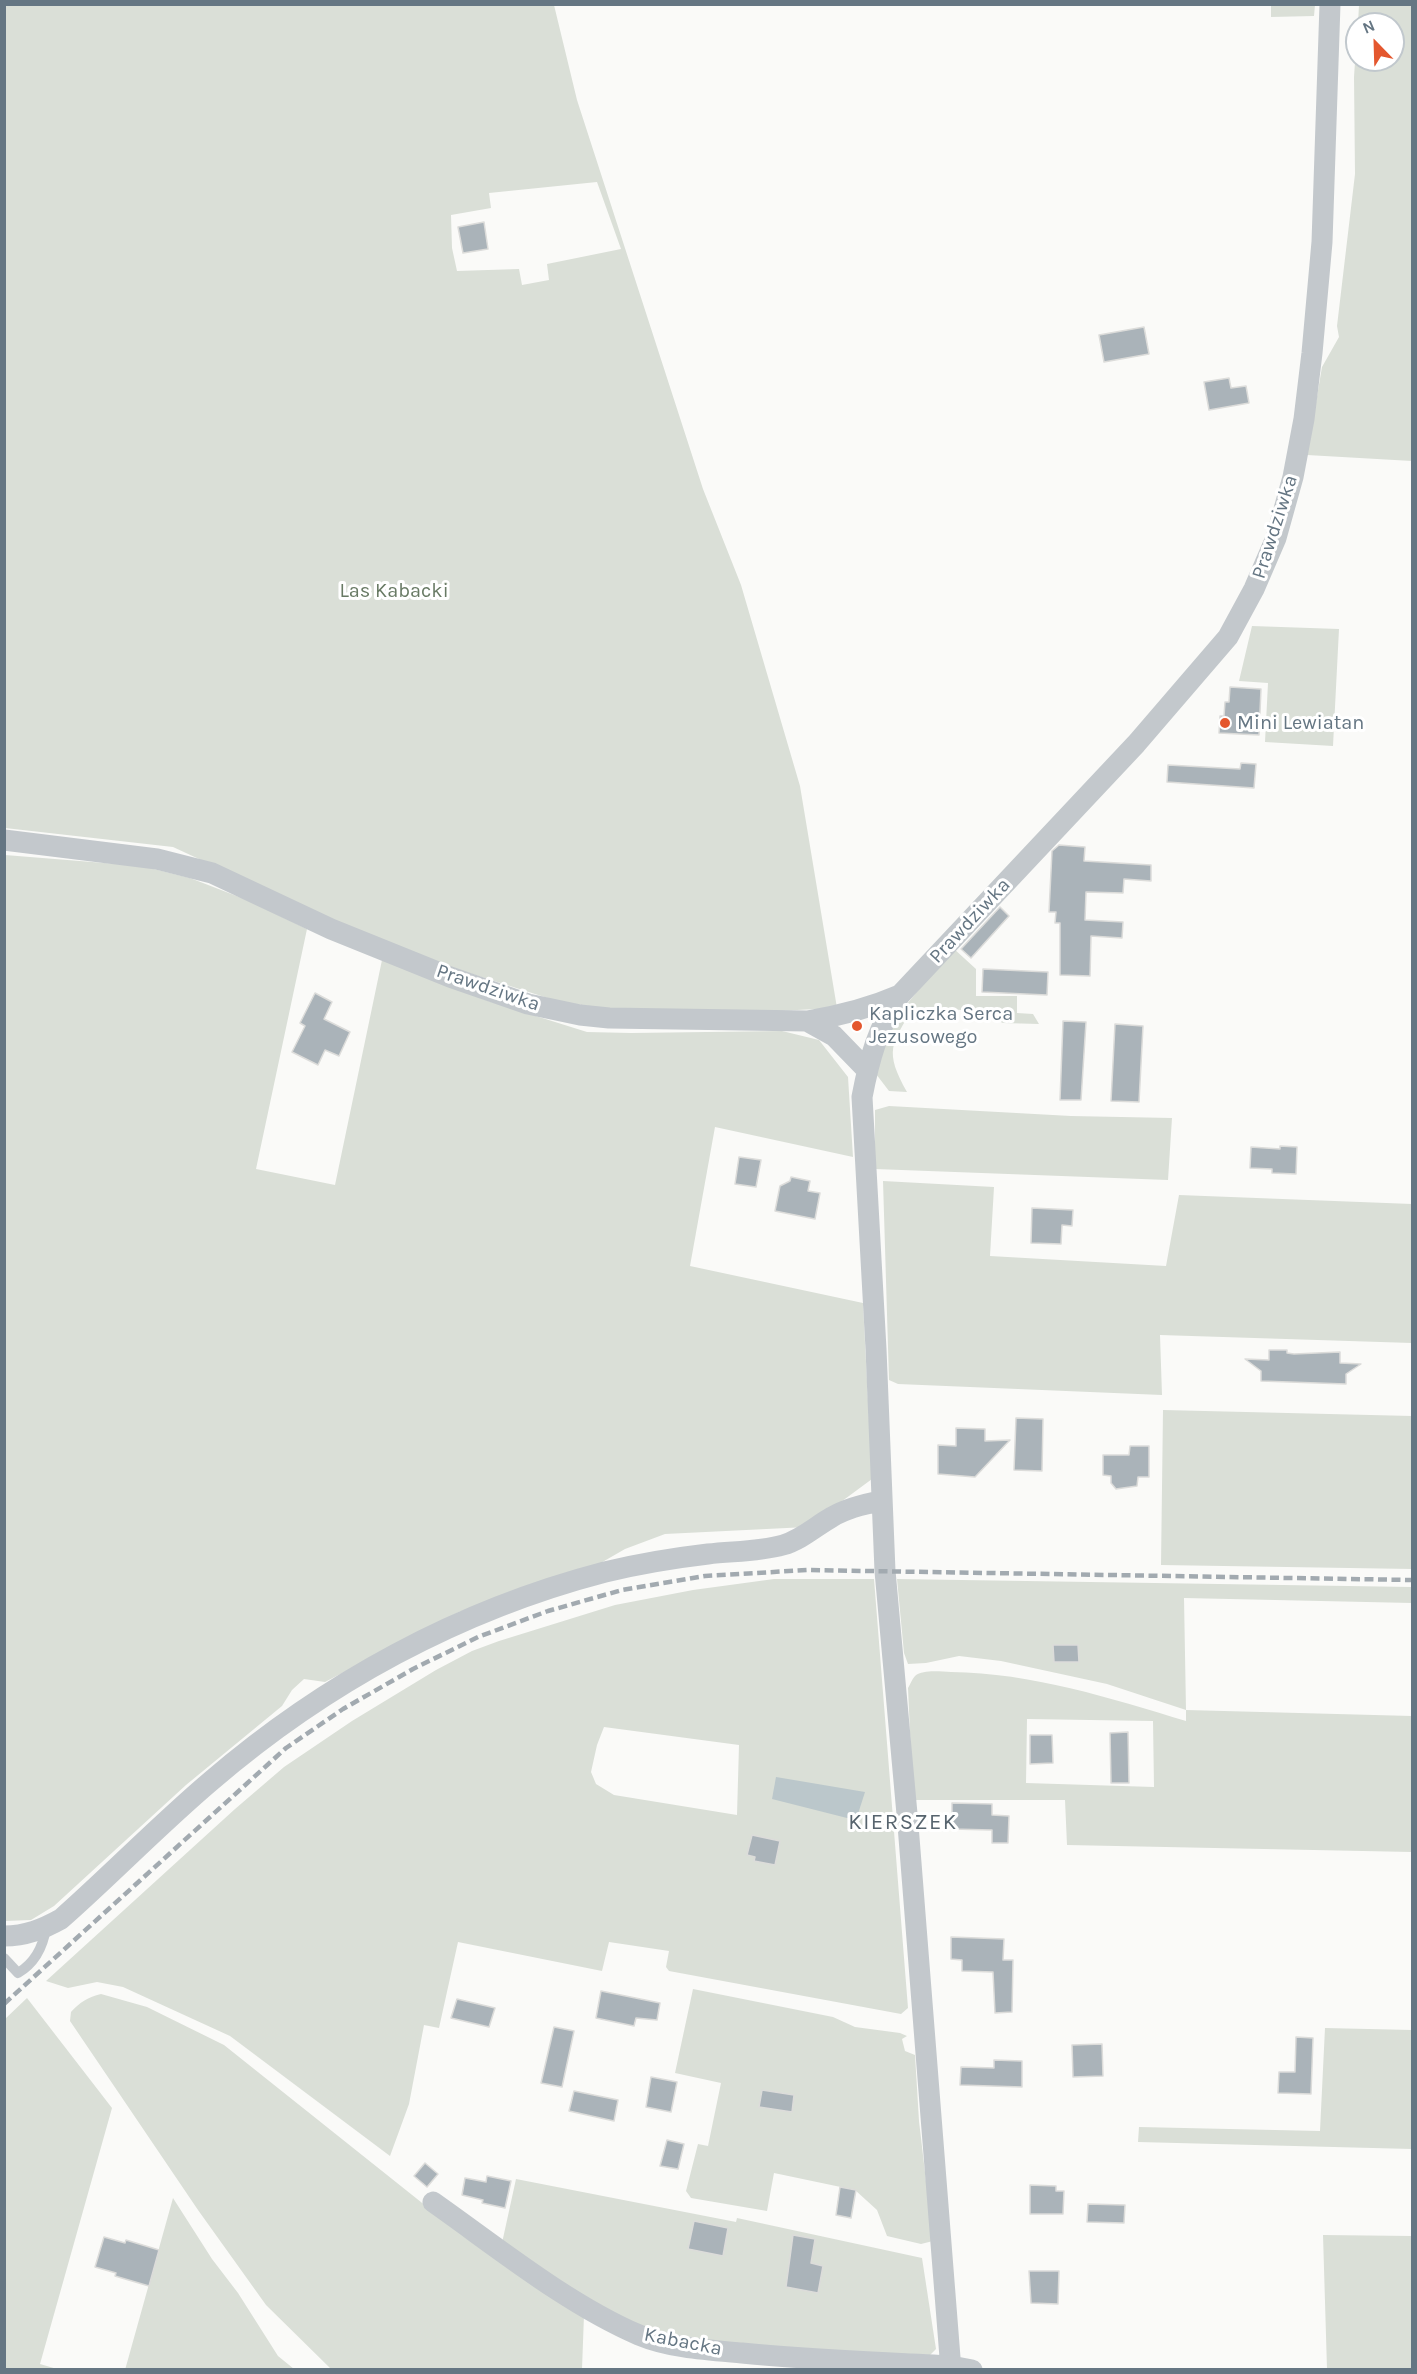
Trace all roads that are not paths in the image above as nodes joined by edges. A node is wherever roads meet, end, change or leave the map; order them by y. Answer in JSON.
{"nodes":[{"id":1,"x":1330,"y":4,"type":"edge"},
{"id":2,"x":4,"y":840,"type":"edge"},
{"id":3,"x":900,"y":995,"type":"junction"},
{"id":4,"x":807,"y":1021,"type":"junction"},
{"id":5,"x":867,"y":1070,"type":"junction"},
{"id":6,"x":881,"y":1501,"type":"junction"},
{"id":7,"x":45,"y":1928,"type":"junction"},
{"id":8,"x":4,"y":1936,"type":"edge"},
{"id":9,"x":4,"y":1958,"type":"edge"},
{"id":10,"x":433,"y":2202,"type":"dead end"},
{"id":11,"x":951,"y":2368,"type":"edge"},
{"id":12,"x":972,"y":2370,"type":"edge"}],
"edges":[{"from":1,"to":3,"type":"street","name":"Prawdziwka"},
{"from":2,"to":4,"type":"street","name":"Prawdziwka"},
{"from":3,"to":4,"type":"street","name":"Prawdziwka"},
{"from":3,"to":5,"type":"street"},
{"from":4,"to":5,"type":"street"},
{"from":5,"to":6,"type":"street"},
{"from":6,"to":7,"type":"street"},
{"from":6,"to":11,"type":"street"},
{"from":7,"to":8,"type":"street"},
{"from":7,"to":9,"type":"lane"},
{"from":10,"to":11,"type":"street","name":"Kabacka"},
{"from":11,"to":12,"type":"street","name":"Kabacka"}]}
